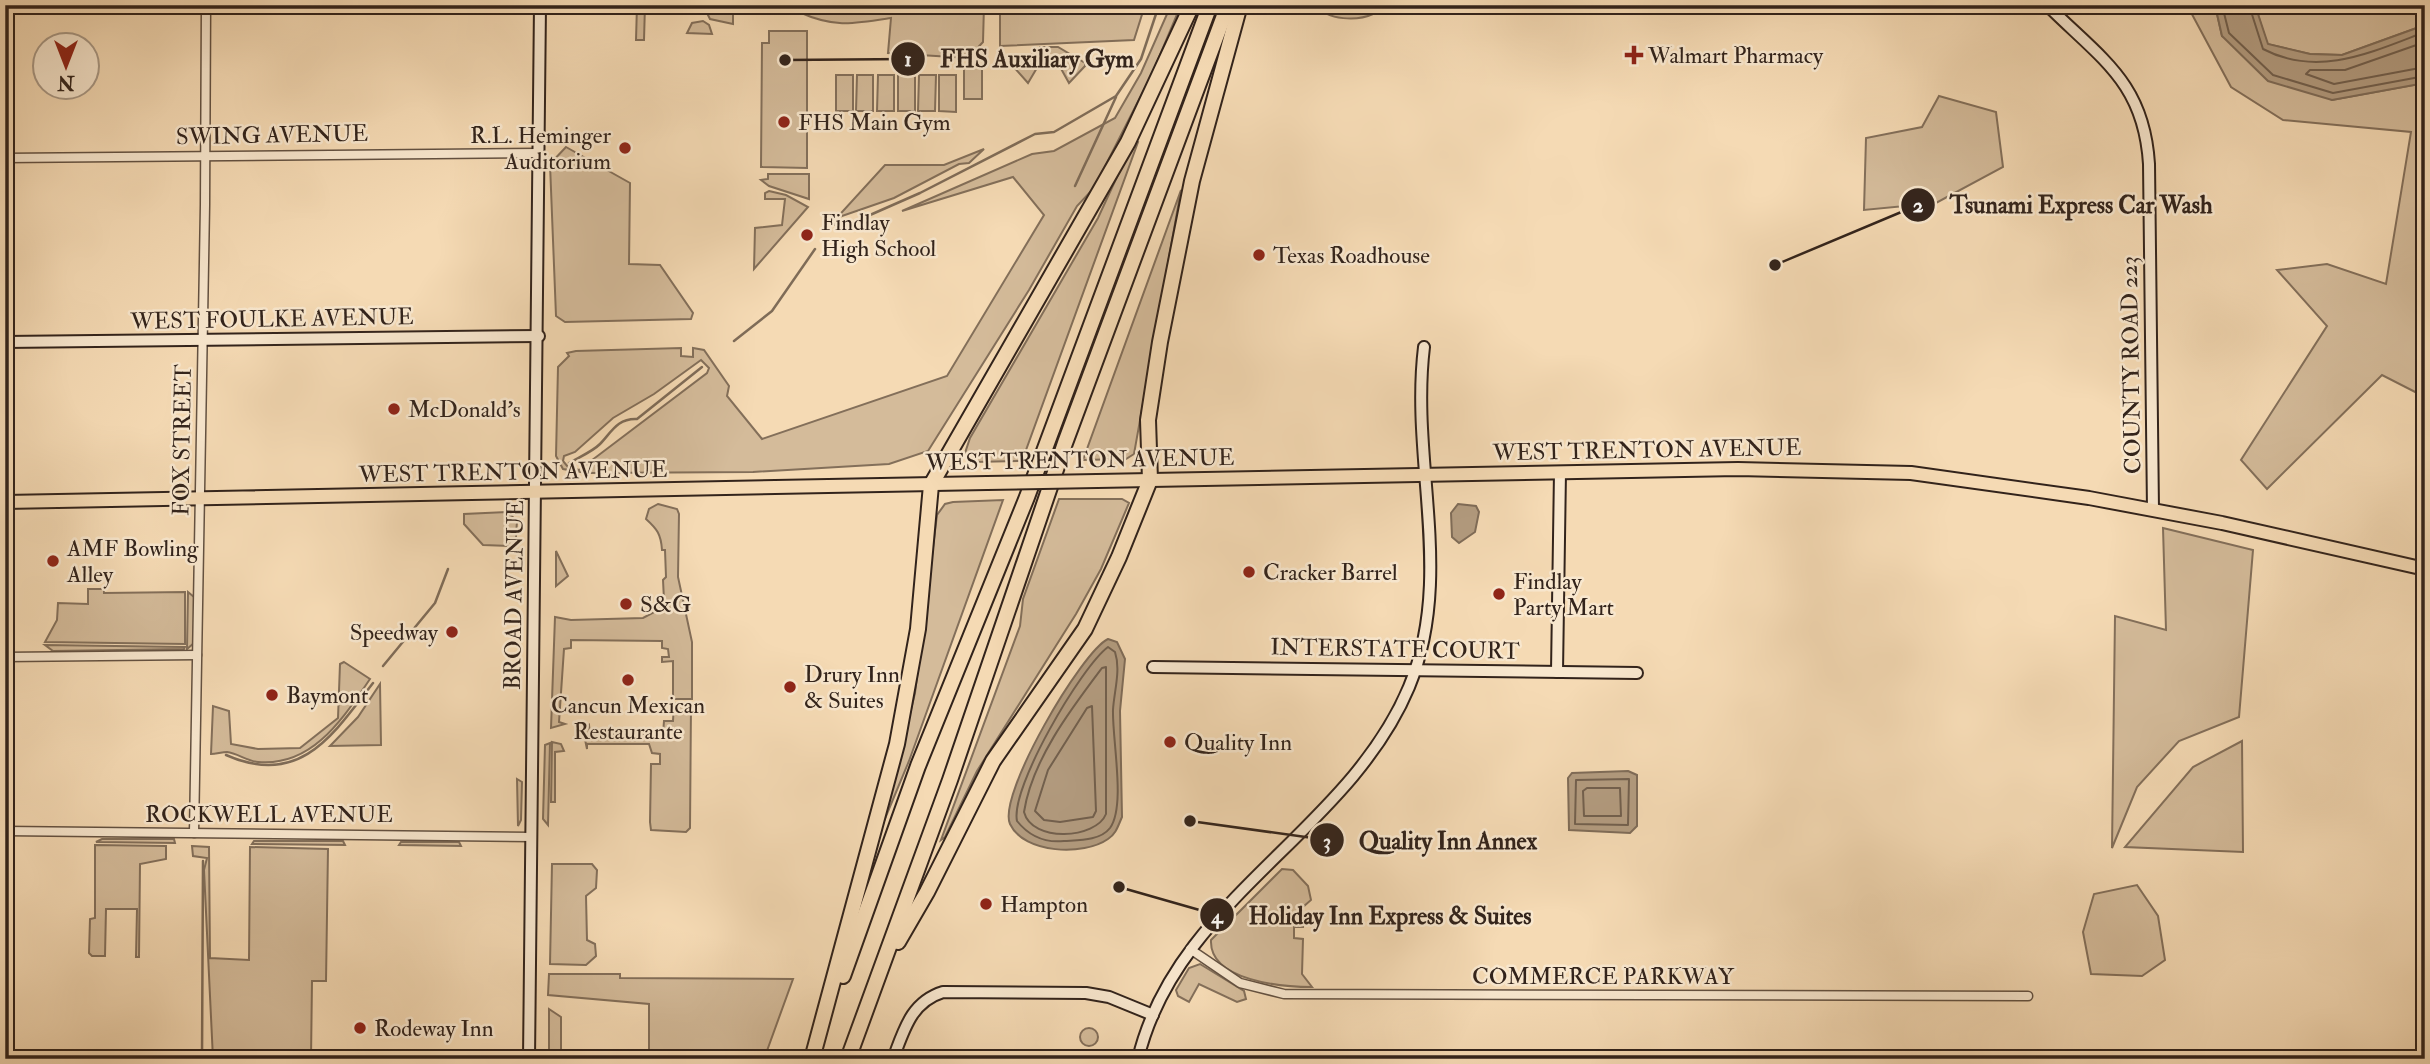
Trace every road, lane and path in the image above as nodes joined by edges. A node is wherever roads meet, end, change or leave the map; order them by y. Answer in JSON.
{"nodes":[{"id":1,"x":206,"y":5,"type":"edge"},
{"id":2,"x":540,"y":5,"type":"edge"},
{"id":3,"x":1192,"y":5,"type":"edge"},
{"id":4,"x":1210,"y":5,"type":"edge"},
{"id":5,"x":1228,"y":5,"type":"edge"},
{"id":6,"x":1240,"y":5,"type":"edge"},
{"id":7,"x":2048,"y":5,"type":"edge"},
{"id":8,"x":539,"y":153,"type":"junction"},
{"id":9,"x":205,"y":155,"type":"junction"},
{"id":10,"x":5,"y":158,"type":"edge"},
{"id":11,"x":538,"y":336,"type":"junction"},
{"id":12,"x":203,"y":340,"type":"junction"},
{"id":13,"x":5,"y":342,"type":"edge"},
{"id":14,"x":1424,"y":347,"type":"dead end"},
{"id":15,"x":1560,"y":471,"type":"junction"},
{"id":16,"x":1425,"y":474,"type":"junction"},
{"id":17,"x":1150,"y":480,"type":"junction"},
{"id":18,"x":930,"y":485,"type":"junction"},
{"id":19,"x":536,"y":493,"type":"junction"},
{"id":20,"x":200,"y":499,"type":"junction"},
{"id":21,"x":5,"y":502,"type":"edge"},
{"id":22,"x":2153,"y":510,"type":"junction"},
{"id":23,"x":2425,"y":569,"type":"edge"},
{"id":24,"x":197,"y":655,"type":"junction"},
{"id":25,"x":5,"y":657,"type":"edge"},
{"id":26,"x":1153,"y":667,"type":"dead end"},
{"id":27,"x":1415,"y":670,"type":"junction"},
{"id":28,"x":1557,"y":672,"type":"junction"},
{"id":29,"x":1637,"y":673,"type":"dead end"},
{"id":30,"x":5,"y":831,"type":"edge"},
{"id":31,"x":194,"y":832,"type":"junction"},
{"id":32,"x":532,"y":837,"type":"junction"},
{"id":33,"x":1190,"y":949,"type":"junction"},
{"id":34,"x":878,"y":976,"type":"junction"},
{"id":35,"x":2028,"y":996,"type":"dead end"},
{"id":36,"x":1153,"y":1015,"type":"junction"},
{"id":37,"x":530,"y":1059,"type":"edge"},
{"id":38,"x":814,"y":1059,"type":"edge"},
{"id":39,"x":848,"y":1059,"type":"edge"},
{"id":40,"x":893,"y":1059,"type":"edge"},
{"id":41,"x":1139,"y":1059,"type":"edge"}],
"edges":[{"from":1,"to":9,"type":"street","name":"FOX STREET"},
{"from":2,"to":8,"type":"street","name":"BROAD AVENUE"},
{"from":3,"to":18,"type":"highway"},
{"from":4,"to":38,"type":"highway"},
{"from":5,"to":34,"type":"highway"},
{"from":6,"to":17,"type":"highway"},
{"from":7,"to":22,"type":"street","name":"COUNTY ROAD 223"},
{"from":8,"to":9,"type":"street","name":"SWING AVENUE"},
{"from":8,"to":11,"type":"street","name":"BROAD AVENUE"},
{"from":9,"to":10,"type":"street","name":"SWING AVENUE"},
{"from":9,"to":12,"type":"street","name":"FOX STREET"},
{"from":11,"to":12,"type":"street","name":"WEST FOULKE AVENUE"},
{"from":11,"to":19,"type":"street","name":"BROAD AVENUE"},
{"from":12,"to":13,"type":"street","name":"WEST FOULKE AVENUE"},
{"from":12,"to":20,"type":"street","name":"FOX STREET"},
{"from":14,"to":16,"type":"street"},
{"from":15,"to":16,"type":"main road","name":"WEST TRENTON AVENUE"},
{"from":15,"to":22,"type":"main road","name":"WEST TRENTON AVENUE"},
{"from":15,"to":28,"type":"street"},
{"from":16,"to":17,"type":"main road","name":"WEST TRENTON AVENUE"},
{"from":16,"to":27,"type":"street"},
{"from":17,"to":18,"type":"main road","name":"WEST TRENTON AVENUE","bridge":true},
{"from":17,"to":34,"type":"highway"},
{"from":18,"to":19,"type":"main road","name":"WEST TRENTON AVENUE"},
{"from":18,"to":38,"type":"highway"},
{"from":19,"to":20,"type":"main road","name":"WEST TRENTON AVENUE"},
{"from":19,"to":32,"type":"street","name":"BROAD AVENUE"},
{"from":20,"to":21,"type":"main road","name":"WEST TRENTON AVENUE"},
{"from":20,"to":24,"type":"street","name":"FOX STREET"},
{"from":22,"to":23,"type":"main road","name":"WEST TRENTON AVENUE"},
{"from":24,"to":25,"type":"street"},
{"from":24,"to":31,"type":"street","name":"FOX STREET"},
{"from":26,"to":27,"type":"street","name":"INTERSTATE COURT"},
{"from":27,"to":28,"type":"street","name":"INTERSTATE COURT"},
{"from":27,"to":33,"type":"street"},
{"from":28,"to":29,"type":"street","name":"INTERSTATE COURT"},
{"from":30,"to":31,"type":"street","name":"ROCKWELL AVENUE"},
{"from":31,"to":32,"type":"street","name":"ROCKWELL AVENUE"},
{"from":32,"to":37,"type":"street","name":"BROAD AVENUE"},
{"from":33,"to":35,"type":"street","name":"COMMERCE PARKWAY"},
{"from":33,"to":36,"type":"street"},
{"from":34,"to":39,"type":"highway"},
{"from":36,"to":40,"type":"street"},
{"from":36,"to":41,"type":"street"}]}
